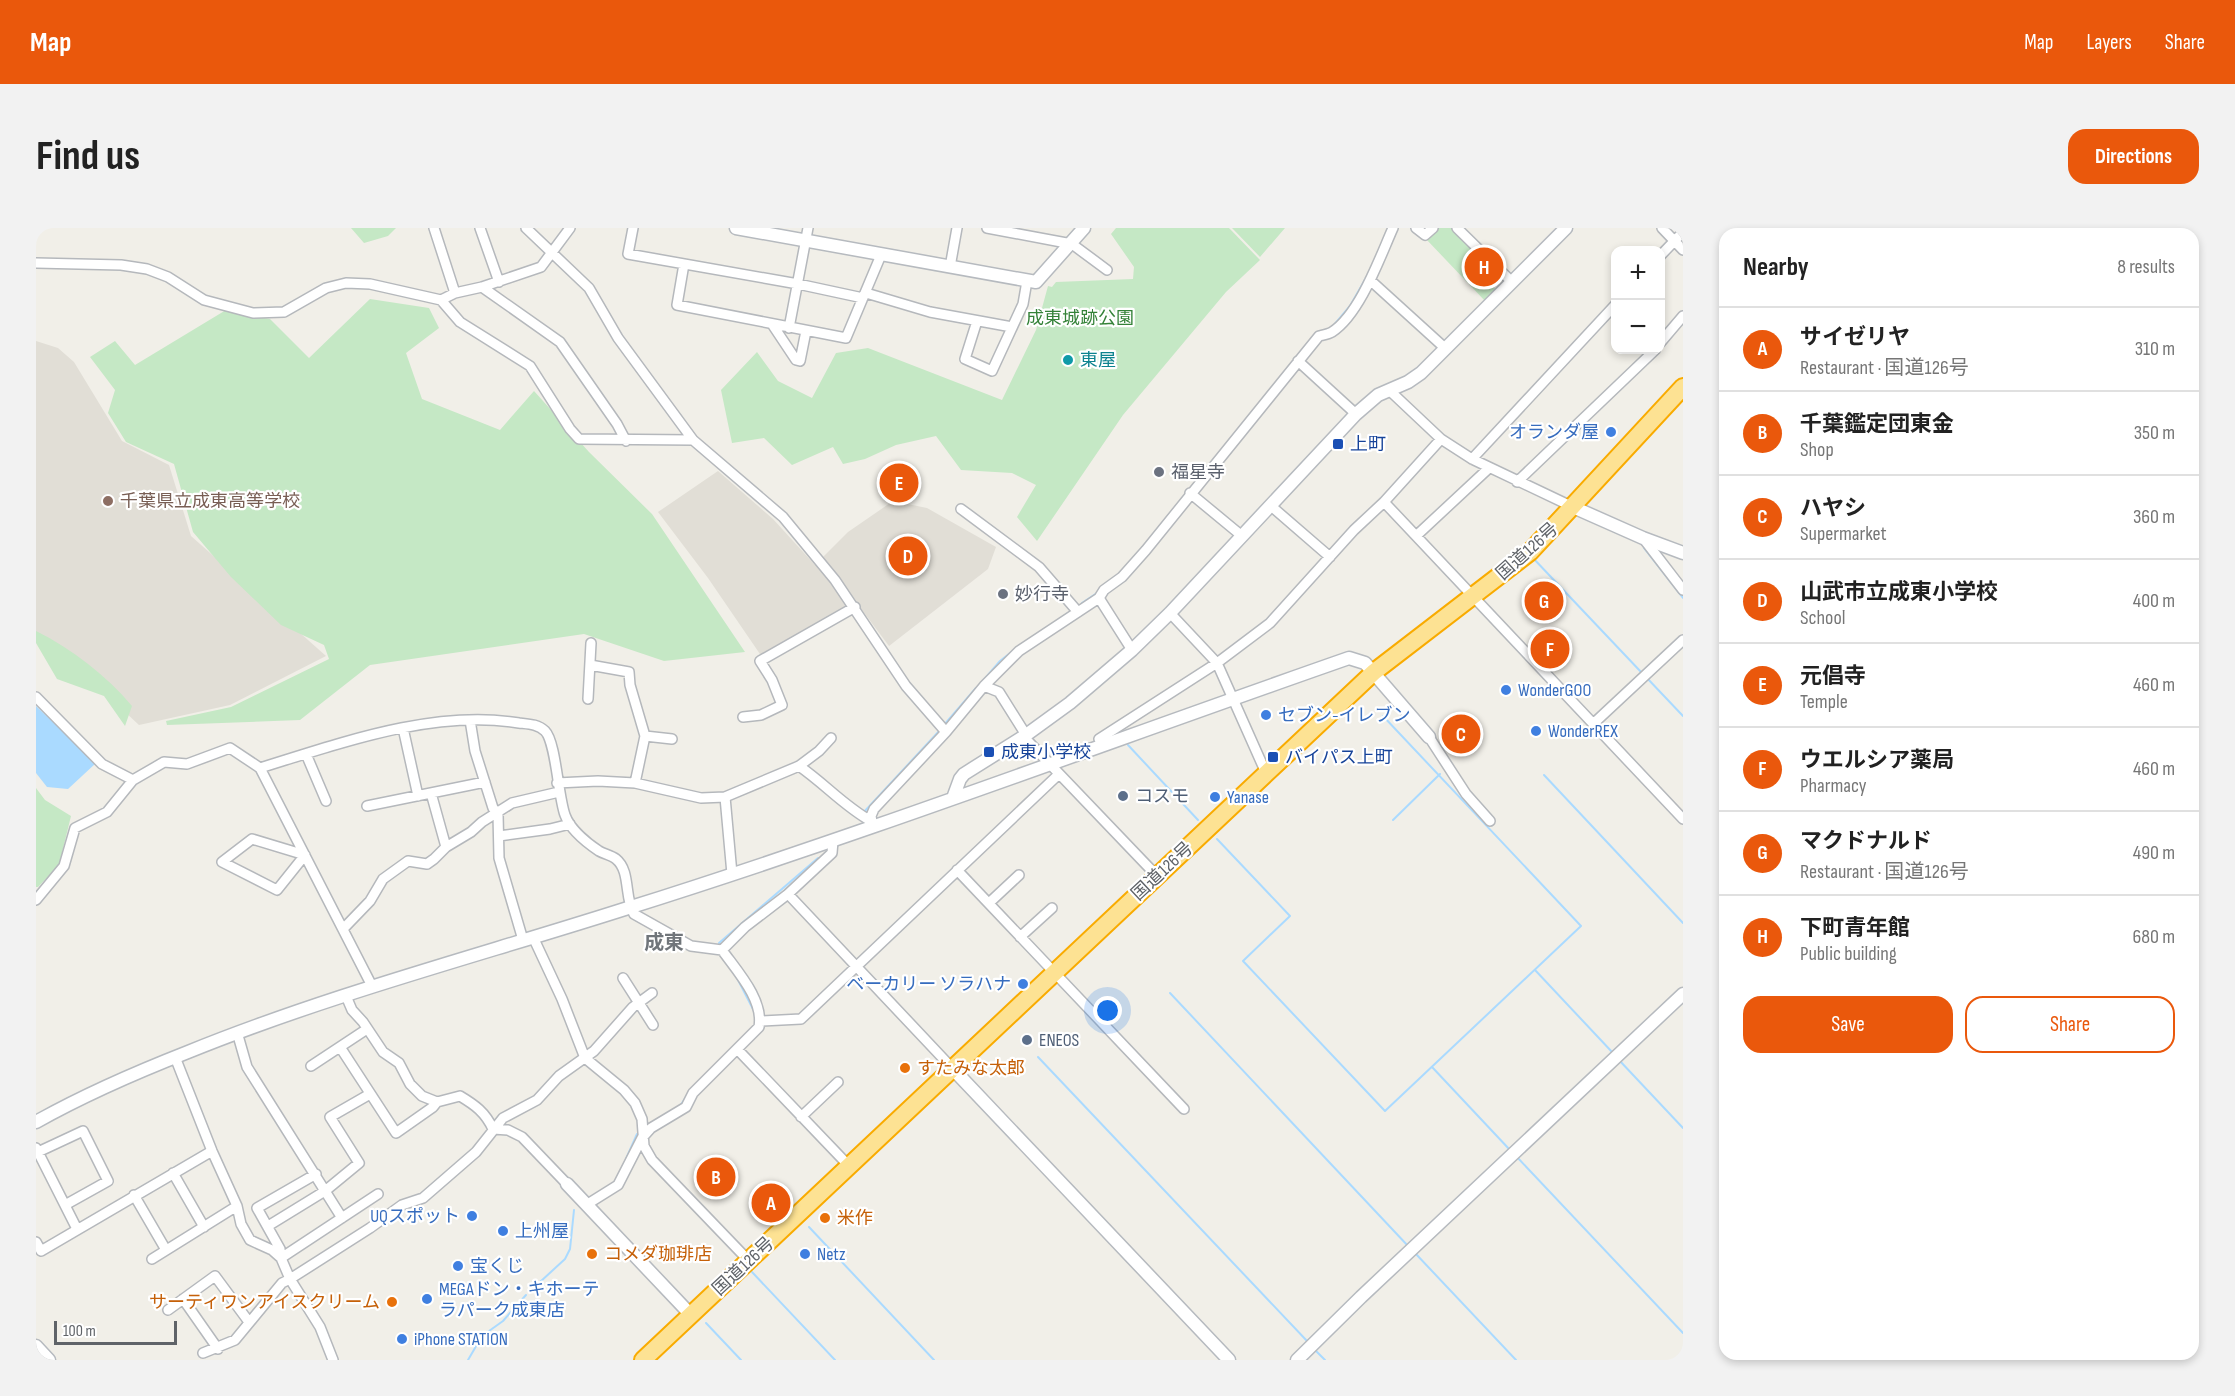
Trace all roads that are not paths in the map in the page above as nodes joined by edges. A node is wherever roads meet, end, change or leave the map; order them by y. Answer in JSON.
{"nodes":[{"id":1,"x":434,"y":228,"type":"edge"},
{"id":2,"x":480,"y":228,"type":"edge"},
{"id":3,"x":526,"y":228,"type":"edge"},
{"id":4,"x":570,"y":228,"type":"edge"},
{"id":5,"x":633,"y":228,"type":"edge"},
{"id":6,"x":736,"y":228,"type":"edge"},
{"id":7,"x":808,"y":228,"type":"edge"},
{"id":8,"x":957,"y":228,"type":"edge"},
{"id":9,"x":987,"y":228,"type":"edge"},
{"id":10,"x":1084,"y":228,"type":"edge"},
{"id":11,"x":1393,"y":228,"type":"edge"},
{"id":12,"x":1416,"y":228,"type":"edge"},
{"id":13,"x":1433,"y":228,"type":"edge"},
{"id":14,"x":1457,"y":228,"type":"edge"},
{"id":15,"x":1566,"y":228,"type":"edge"},
{"id":16,"x":1662,"y":228,"type":"edge"},
{"id":17,"x":1683,"y":232,"type":"edge"},
{"id":18,"x":806,"y":241,"type":"junction"},
{"id":19,"x":1675,"y":241,"type":"junction"},
{"id":20,"x":1071,"y":244,"type":"junction"},
{"id":21,"x":1683,"y":250,"type":"edge"},
{"id":22,"x":1665,"y":251,"type":"edge"},
{"id":23,"x":551,"y":252,"type":"junction"},
{"id":24,"x":881,"y":255,"type":"junction"},
{"id":25,"x":36,"y":263,"type":"edge"},
{"id":26,"x":684,"y":264,"type":"junction"},
{"id":27,"x":950,"y":267,"type":"junction"},
{"id":28,"x":1107,"y":270,"type":"dead end"},
{"id":29,"x":1370,"y":280,"type":"junction"},
{"id":30,"x":1028,"y":281,"type":"junction"},
{"id":31,"x":500,"y":282,"type":"junction"},
{"id":32,"x":1512,"y":282,"type":"junction"},
{"id":33,"x":798,"y":284,"type":"junction"},
{"id":34,"x":482,"y":287,"type":"junction"},
{"id":35,"x":455,"y":294,"type":"junction"},
{"id":36,"x":864,"y":295,"type":"junction"},
{"id":37,"x":441,"y":300,"type":"junction"},
{"id":38,"x":1611,"y":309,"type":"edge"},
{"id":39,"x":1683,"y":316,"type":"edge"},
{"id":40,"x":977,"y":321,"type":"junction"},
{"id":41,"x":772,"y":324,"type":"junction"},
{"id":42,"x":1012,"y":327,"type":"junction"},
{"id":43,"x":789,"y":328,"type":"junction"},
{"id":44,"x":806,"y":331,"type":"junction"},
{"id":45,"x":1665,"y":337,"type":"edge"},
{"id":46,"x":1446,"y":349,"type":"junction"},
{"id":47,"x":1651,"y":354,"type":"edge"},
{"id":48,"x":1300,"y":363,"type":"junction"},
{"id":49,"x":1683,"y":387,"type":"edge"},
{"id":50,"x":1389,"y":390,"type":"junction"},
{"id":51,"x":1356,"y":414,"type":"junction"},
{"id":52,"x":1441,"y":439,"type":"junction"},
{"id":53,"x":693,"y":440,"type":"junction"},
{"id":54,"x":626,"y":441,"type":"junction"},
{"id":55,"x":1472,"y":459,"type":"junction"},
{"id":56,"x":1489,"y":468,"type":"junction"},
{"id":57,"x":1517,"y":482,"type":"junction"},
{"id":58,"x":1192,"y":495,"type":"junction"},
{"id":59,"x":1384,"y":502,"type":"junction"},
{"id":60,"x":1270,"y":506,"type":"junction"},
{"id":61,"x":1574,"y":507,"type":"junction"},
{"id":62,"x":961,"y":509,"type":"dead end"},
{"id":63,"x":1242,"y":536,"type":"junction"},
{"id":64,"x":1416,"y":536,"type":"junction"},
{"id":65,"x":1642,"y":538,"type":"junction"},
{"id":66,"x":1683,"y":553,"type":"edge"},
{"id":67,"x":1330,"y":557,"type":"junction"},
{"id":68,"x":1683,"y":590,"type":"edge"},
{"id":69,"x":1101,"y":595,"type":"junction"},
{"id":70,"x":1473,"y":597,"type":"junction"},
{"id":71,"x":855,"y":607,"type":"junction"},
{"id":72,"x":1078,"y":612,"type":"junction"},
{"id":73,"x":1170,"y":613,"type":"junction"},
{"id":74,"x":1683,"y":640,"type":"edge"},
{"id":75,"x":591,"y":643,"type":"dead end"},
{"id":76,"x":1132,"y":650,"type":"junction"},
{"id":77,"x":1217,"y":663,"type":"junction"},
{"id":78,"x":590,"y":665,"type":"junction"},
{"id":79,"x":1374,"y":672,"type":"junction"},
{"id":80,"x":984,"y":686,"type":"junction"},
{"id":81,"x":36,"y":697,"type":"edge"},
{"id":82,"x":588,"y":699,"type":"dead end"},
{"id":83,"x":1233,"y":699,"type":"junction"},
{"id":84,"x":743,"y":717,"type":"dead end"},
{"id":85,"x":470,"y":720,"type":"junction"},
{"id":86,"x":1593,"y":724,"type":"junction"},
{"id":87,"x":403,"y":728,"type":"junction"},
{"id":88,"x":943,"y":729,"type":"junction"},
{"id":89,"x":645,"y":736,"type":"junction"},
{"id":90,"x":1025,"y":736,"type":"junction"},
{"id":91,"x":831,"y":738,"type":"dead end"},
{"id":92,"x":1429,"y":738,"type":"joint"},
{"id":93,"x":672,"y":739,"type":"dead end"},
{"id":94,"x":1103,"y":745,"type":"junction"},
{"id":95,"x":306,"y":754,"type":"junction"},
{"id":96,"x":1049,"y":764,"type":"junction"},
{"id":97,"x":799,"y":766,"type":"junction"},
{"id":98,"x":260,"y":768,"type":"junction"},
{"id":99,"x":1266,"y":772,"type":"junction"},
{"id":100,"x":1059,"y":774,"type":"junction"},
{"id":101,"x":133,"y":780,"type":"junction"},
{"id":102,"x":485,"y":782,"type":"junction"},
{"id":103,"x":635,"y":783,"type":"junction"},
{"id":104,"x":558,"y":787,"type":"junction"},
{"id":105,"x":431,"y":793,"type":"junction"},
{"id":106,"x":418,"y":796,"type":"junction"},
{"id":107,"x":725,"y":797,"type":"junction"},
{"id":108,"x":953,"y":798,"type":"junction"},
{"id":109,"x":326,"y":801,"type":"dead end"},
{"id":110,"x":368,"y":806,"type":"dead end"},
{"id":111,"x":498,"y":814,"type":"junction"},
{"id":112,"x":1683,"y":819,"type":"edge"},
{"id":113,"x":1490,"y":821,"type":"dead end"},
{"id":114,"x":570,"y":824,"type":"junction"},
{"id":115,"x":872,"y":824,"type":"junction"},
{"id":116,"x":499,"y":836,"type":"junction"},
{"id":117,"x":833,"y":841,"type":"junction"},
{"id":118,"x":446,"y":847,"type":"junction"},
{"id":119,"x":305,"y":855,"type":"junction"},
{"id":120,"x":957,"y":870,"type":"junction"},
{"id":121,"x":732,"y":874,"type":"junction"},
{"id":122,"x":1018,"y":875,"type":"dead end"},
{"id":123,"x":1157,"y":876,"type":"junction"},
{"id":124,"x":788,"y":894,"type":"junction"},
{"id":125,"x":36,"y":900,"type":"edge"},
{"id":126,"x":989,"y":903,"type":"junction"},
{"id":127,"x":630,"y":908,"type":"junction"},
{"id":128,"x":1052,"y":908,"type":"dead end"},
{"id":129,"x":343,"y":929,"type":"junction"},
{"id":130,"x":1020,"y":937,"type":"junction"},
{"id":131,"x":528,"y":939,"type":"junction"},
{"id":132,"x":722,"y":950,"type":"junction"},
{"id":133,"x":856,"y":967,"type":"junction"},
{"id":134,"x":1054,"y":974,"type":"junction"},
{"id":135,"x":623,"y":978,"type":"dead end"},
{"id":136,"x":372,"y":986,"type":"junction"},
{"id":137,"x":652,"y":993,"type":"dead end"},
{"id":138,"x":1683,"y":994,"type":"edge"},
{"id":139,"x":346,"y":996,"type":"junction"},
{"id":140,"x":640,"y":1003,"type":"junction"},
{"id":141,"x":760,"y":1021,"type":"junction"},
{"id":142,"x":652,"y":1025,"type":"dead end"},
{"id":143,"x":367,"y":1029,"type":"junction"},
{"id":144,"x":237,"y":1032,"type":"junction"},
{"id":145,"x":340,"y":1047,"type":"junction"},
{"id":146,"x":737,"y":1049,"type":"junction"},
{"id":147,"x":175,"y":1057,"type":"junction"},
{"id":148,"x":585,"y":1059,"type":"junction"},
{"id":149,"x":311,"y":1066,"type":"dead end"},
{"id":150,"x":953,"y":1069,"type":"junction"},
{"id":151,"x":838,"y":1082,"type":"dead end"},
{"id":152,"x":370,"y":1094,"type":"junction"},
{"id":153,"x":437,"y":1102,"type":"junction"},
{"id":154,"x":1184,"y":1109,"type":"dead end"},
{"id":155,"x":801,"y":1116,"type":"junction"},
{"id":156,"x":36,"y":1122,"type":"edge"},
{"id":157,"x":493,"y":1129,"type":"junction"},
{"id":158,"x":642,"y":1138,"type":"junction"},
{"id":159,"x":37,"y":1150,"type":"edge"},
{"id":160,"x":212,"y":1150,"type":"junction"},
{"id":161,"x":850,"y":1167,"type":"junction"},
{"id":162,"x":173,"y":1173,"type":"junction"},
{"id":163,"x":316,"y":1174,"type":"junction"},
{"id":164,"x":567,"y":1184,"type":"joint"},
{"id":165,"x":325,"y":1191,"type":"junction"},
{"id":166,"x":378,"y":1194,"type":"dead end"},
{"id":167,"x":134,"y":1196,"type":"junction"},
{"id":168,"x":65,"y":1205,"type":"junction"},
{"id":169,"x":586,"y":1205,"type":"junction"},
{"id":170,"x":237,"y":1206,"type":"junction"},
{"id":171,"x":342,"y":1218,"type":"junction"},
{"id":172,"x":268,"y":1226,"type":"junction"},
{"id":173,"x":204,"y":1227,"type":"junction"},
{"id":174,"x":77,"y":1229,"type":"junction"},
{"id":175,"x":36,"y":1242,"type":"edge"},
{"id":176,"x":166,"y":1250,"type":"junction"},
{"id":177,"x":280,"y":1258,"type":"junction"},
{"id":178,"x":152,"y":1259,"type":"dead end"},
{"id":179,"x":748,"y":1261,"type":"junction"},
{"id":180,"x":291,"y":1278,"type":"junction"},
{"id":181,"x":183,"y":1299,"type":"junction"},
{"id":182,"x":168,"y":1310,"type":"dead end"},
{"id":183,"x":691,"y":1316,"type":"junction"},
{"id":184,"x":249,"y":1322,"type":"junction"},
{"id":185,"x":36,"y":1346,"type":"edge"},
{"id":186,"x":218,"y":1349,"type":"junction"},
{"id":187,"x":203,"y":1353,"type":"dead end"},
{"id":188,"x":49,"y":1360,"type":"edge"},
{"id":189,"x":333,"y":1360,"type":"edge"},
{"id":190,"x":643,"y":1360,"type":"edge"},
{"id":191,"x":1229,"y":1360,"type":"edge"},
{"id":192,"x":1297,"y":1360,"type":"edge"}],
"edges":[{"from":1,"to":35,"type":"street"},
{"from":2,"to":31,"type":"street"},
{"from":3,"to":23,"type":"street"},
{"from":4,"to":23,"type":"street"},
{"from":5,"to":26,"type":"street"},
{"from":6,"to":18,"type":"street"},
{"from":7,"to":18,"type":"street"},
{"from":8,"to":27,"type":"street"},
{"from":9,"to":20,"type":"street"},
{"from":10,"to":20,"type":"street"},
{"from":11,"to":29,"type":"street"},
{"from":12,"to":13,"type":"street"},
{"from":14,"to":32,"type":"street"},
{"from":15,"to":32,"type":"street"},
{"from":16,"to":19,"type":"street"},
{"from":17,"to":19,"type":"street"},
{"from":18,"to":24,"type":"street"},
{"from":18,"to":33,"type":"street"},
{"from":19,"to":21,"type":"street"},
{"from":19,"to":22,"type":"street"},
{"from":20,"to":28,"type":"street"},
{"from":20,"to":30,"type":"street"},
{"from":23,"to":31,"type":"street"},
{"from":23,"to":53,"type":"street"},
{"from":24,"to":27,"type":"street"},
{"from":24,"to":36,"type":"street"},
{"from":25,"to":37,"type":"street"},
{"from":26,"to":33,"type":"street"},
{"from":26,"to":41,"type":"street"},
{"from":27,"to":30,"type":"street"},
{"from":29,"to":46,"type":"street"},
{"from":29,"to":48,"type":"street"},
{"from":30,"to":42,"type":"street"},
{"from":31,"to":34,"type":"street"},
{"from":32,"to":46,"type":"street"},
{"from":33,"to":36,"type":"street"},
{"from":33,"to":43,"type":"street"},
{"from":34,"to":35,"type":"street"},
{"from":34,"to":54,"type":"street"},
{"from":35,"to":37,"type":"street"},
{"from":36,"to":40,"type":"street"},
{"from":36,"to":44,"type":"street"},
{"from":37,"to":54,"type":"street"},
{"from":38,"to":55,"type":"street"},
{"from":39,"to":45,"type":"street"},
{"from":40,"to":42,"type":"street"},
{"from":40,"to":42,"type":"street"},
{"from":41,"to":43,"type":"street"},
{"from":41,"to":44,"type":"street"},
{"from":43,"to":44,"type":"street"},
{"from":46,"to":50,"type":"street"},
{"from":47,"to":57,"type":"street"},
{"from":48,"to":51,"type":"street"},
{"from":48,"to":58,"type":"street"},
{"from":49,"to":61,"type":"highway","name":"国道126号"},
{"from":50,"to":51,"type":"street"},
{"from":50,"to":52,"type":"street"},
{"from":51,"to":60,"type":"street"},
{"from":52,"to":55,"type":"street"},
{"from":52,"to":59,"type":"street"},
{"from":53,"to":54,"type":"street"},
{"from":53,"to":71,"type":"street"},
{"from":55,"to":56,"type":"street"},
{"from":56,"to":57,"type":"street"},
{"from":56,"to":64,"type":"street"},
{"from":57,"to":61,"type":"street"},
{"from":58,"to":63,"type":"street"},
{"from":58,"to":69,"type":"street"},
{"from":59,"to":64,"type":"street"},
{"from":59,"to":67,"type":"street"},
{"from":60,"to":63,"type":"street"},
{"from":60,"to":67,"type":"street"},
{"from":61,"to":65,"type":"street"},
{"from":61,"to":70,"type":"highway","name":"国道126号"},
{"from":62,"to":72,"type":"street"},
{"from":63,"to":73,"type":"street"},
{"from":64,"to":70,"type":"street"},
{"from":65,"to":66,"type":"street"},
{"from":65,"to":68,"type":"street"},
{"from":67,"to":77,"type":"street"},
{"from":69,"to":72,"type":"street"},
{"from":69,"to":76,"type":"street"},
{"from":70,"to":79,"type":"highway","name":"国道126号"},
{"from":70,"to":86,"type":"street"},
{"from":71,"to":84,"type":"street"},
{"from":71,"to":88,"type":"street"},
{"from":72,"to":80,"type":"street"},
{"from":73,"to":76,"type":"street"},
{"from":73,"to":77,"type":"street"},
{"from":74,"to":86,"type":"street"},
{"from":75,"to":78,"type":"street"},
{"from":76,"to":90,"type":"street"},
{"from":77,"to":83,"type":"street"},
{"from":77,"to":94,"type":"street"},
{"from":78,"to":82,"type":"street"},
{"from":78,"to":89,"type":"street"},
{"from":79,"to":83,"type":"street"},
{"from":79,"to":92,"type":"street"},
{"from":79,"to":99,"type":"highway","name":"国道126号"},
{"from":80,"to":88,"type":"street"},
{"from":80,"to":90,"type":"street"},
{"from":81,"to":101,"type":"street"},
{"from":83,"to":94,"type":"street"},
{"from":83,"to":99,"type":"street"},
{"from":85,"to":87,"type":"street"},
{"from":85,"to":102,"type":"street"},
{"from":85,"to":104,"type":"street"},
{"from":86,"to":112,"type":"street"},
{"from":87,"to":95,"type":"street"},
{"from":87,"to":106,"type":"street"},
{"from":88,"to":115,"type":"street"},
{"from":89,"to":93,"type":"street"},
{"from":89,"to":103,"type":"street"},
{"from":90,"to":96,"type":"street"},
{"from":90,"to":108,"type":"street"},
{"from":91,"to":97,"type":"street"},
{"from":92,"to":113,"type":"street"},
{"from":94,"to":96,"type":"street"},
{"from":95,"to":98,"type":"street"},
{"from":95,"to":109,"type":"street"},
{"from":96,"to":100,"type":"street"},
{"from":96,"to":108,"type":"street"},
{"from":97,"to":107,"type":"street"},
{"from":97,"to":115,"type":"street"},
{"from":98,"to":101,"type":"street"},
{"from":98,"to":119,"type":"street"},
{"from":99,"to":123,"type":"highway","name":"国道126号"},
{"from":100,"to":120,"type":"street"},
{"from":100,"to":123,"type":"street"},
{"from":101,"to":125,"type":"street"},
{"from":102,"to":105,"type":"street"},
{"from":102,"to":111,"type":"street"},
{"from":103,"to":104,"type":"street"},
{"from":103,"to":107,"type":"street"},
{"from":104,"to":111,"type":"street"},
{"from":104,"to":114,"type":"street"},
{"from":105,"to":106,"type":"street"},
{"from":105,"to":118,"type":"street"},
{"from":106,"to":110,"type":"street"},
{"from":107,"to":121,"type":"street"},
{"from":108,"to":115,"type":"street"},
{"from":111,"to":116,"type":"street"},
{"from":111,"to":118,"type":"street"},
{"from":114,"to":116,"type":"street"},
{"from":114,"to":127,"type":"street"},
{"from":115,"to":117,"type":"street"},
{"from":116,"to":131,"type":"street"},
{"from":117,"to":121,"type":"street"},
{"from":117,"to":124,"type":"street"},
{"from":118,"to":129,"type":"street"},
{"from":119,"to":119,"type":"street"},
{"from":119,"to":129,"type":"street"},
{"from":120,"to":126,"type":"street"},
{"from":120,"to":133,"type":"street"},
{"from":121,"to":127,"type":"street"},
{"from":122,"to":126,"type":"street"},
{"from":123,"to":134,"type":"highway","name":"国道126号"},
{"from":124,"to":132,"type":"street"},
{"from":124,"to":133,"type":"street"},
{"from":126,"to":130,"type":"street"},
{"from":127,"to":131,"type":"street"},
{"from":127,"to":132,"type":"street"},
{"from":128,"to":130,"type":"street"},
{"from":129,"to":136,"type":"street"},
{"from":130,"to":134,"type":"street"},
{"from":131,"to":136,"type":"street"},
{"from":131,"to":148,"type":"street"},
{"from":132,"to":141,"type":"street"},
{"from":133,"to":141,"type":"street"},
{"from":133,"to":150,"type":"street"},
{"from":134,"to":150,"type":"highway","name":"国道126号"},
{"from":134,"to":154,"type":"street"},
{"from":135,"to":140,"type":"street"},
{"from":136,"to":139,"type":"street"},
{"from":137,"to":140,"type":"street"},
{"from":138,"to":192,"type":"street"},
{"from":139,"to":143,"type":"street"},
{"from":139,"to":144,"type":"street"},
{"from":140,"to":142,"type":"street"},
{"from":140,"to":148,"type":"street"},
{"from":141,"to":146,"type":"street"},
{"from":143,"to":145,"type":"street"},
{"from":143,"to":153,"type":"street"},
{"from":144,"to":147,"type":"street"},
{"from":144,"to":163,"type":"street"},
{"from":145,"to":149,"type":"street"},
{"from":145,"to":152,"type":"street"},
{"from":146,"to":155,"type":"street"},
{"from":146,"to":158,"type":"street"},
{"from":147,"to":156,"type":"street"},
{"from":147,"to":160,"type":"street"},
{"from":148,"to":157,"type":"street"},
{"from":148,"to":158,"type":"street"},
{"from":150,"to":161,"type":"highway","name":"国道126号"},
{"from":150,"to":191,"type":"street"},
{"from":151,"to":155,"type":"street"},
{"from":152,"to":153,"type":"street"},
{"from":152,"to":165,"type":"street"},
{"from":153,"to":157,"type":"street"},
{"from":155,"to":161,"type":"street"},
{"from":157,"to":164,"type":"street"},
{"from":157,"to":180,"type":"street"},
{"from":158,"to":169,"type":"street"},
{"from":158,"to":179,"type":"street"},
{"from":159,"to":168,"type":"street"},
{"from":159,"to":168,"type":"street"},
{"from":160,"to":162,"type":"street"},
{"from":160,"to":170,"type":"street"},
{"from":161,"to":179,"type":"highway","name":"国道126号"},
{"from":162,"to":167,"type":"street"},
{"from":162,"to":173,"type":"street"},
{"from":163,"to":165,"type":"street"},
{"from":163,"to":172,"type":"street"},
{"from":164,"to":169,"type":"street"},
{"from":165,"to":171,"type":"street"},
{"from":165,"to":172,"type":"street"},
{"from":166,"to":171,"type":"street"},
{"from":167,"to":174,"type":"street"},
{"from":167,"to":176,"type":"street"},
{"from":168,"to":174,"type":"street"},
{"from":169,"to":183,"type":"street"},
{"from":170,"to":173,"type":"street"},
{"from":170,"to":177,"type":"street"},
{"from":171,"to":177,"type":"street"},
{"from":172,"to":177,"type":"street"},
{"from":173,"to":176,"type":"street"},
{"from":174,"to":175,"type":"street"},
{"from":176,"to":178,"type":"street"},
{"from":177,"to":180,"type":"street"},
{"from":179,"to":183,"type":"highway","name":"国道126号"},
{"from":180,"to":184,"type":"street"},
{"from":180,"to":189,"type":"street"},
{"from":181,"to":182,"type":"street"},
{"from":181,"to":184,"type":"street"},
{"from":181,"to":186,"type":"street"},
{"from":183,"to":190,"type":"highway","name":"国道126号"},
{"from":184,"to":186,"type":"street"},
{"from":185,"to":188,"type":"street"},
{"from":186,"to":187,"type":"street"}]}
